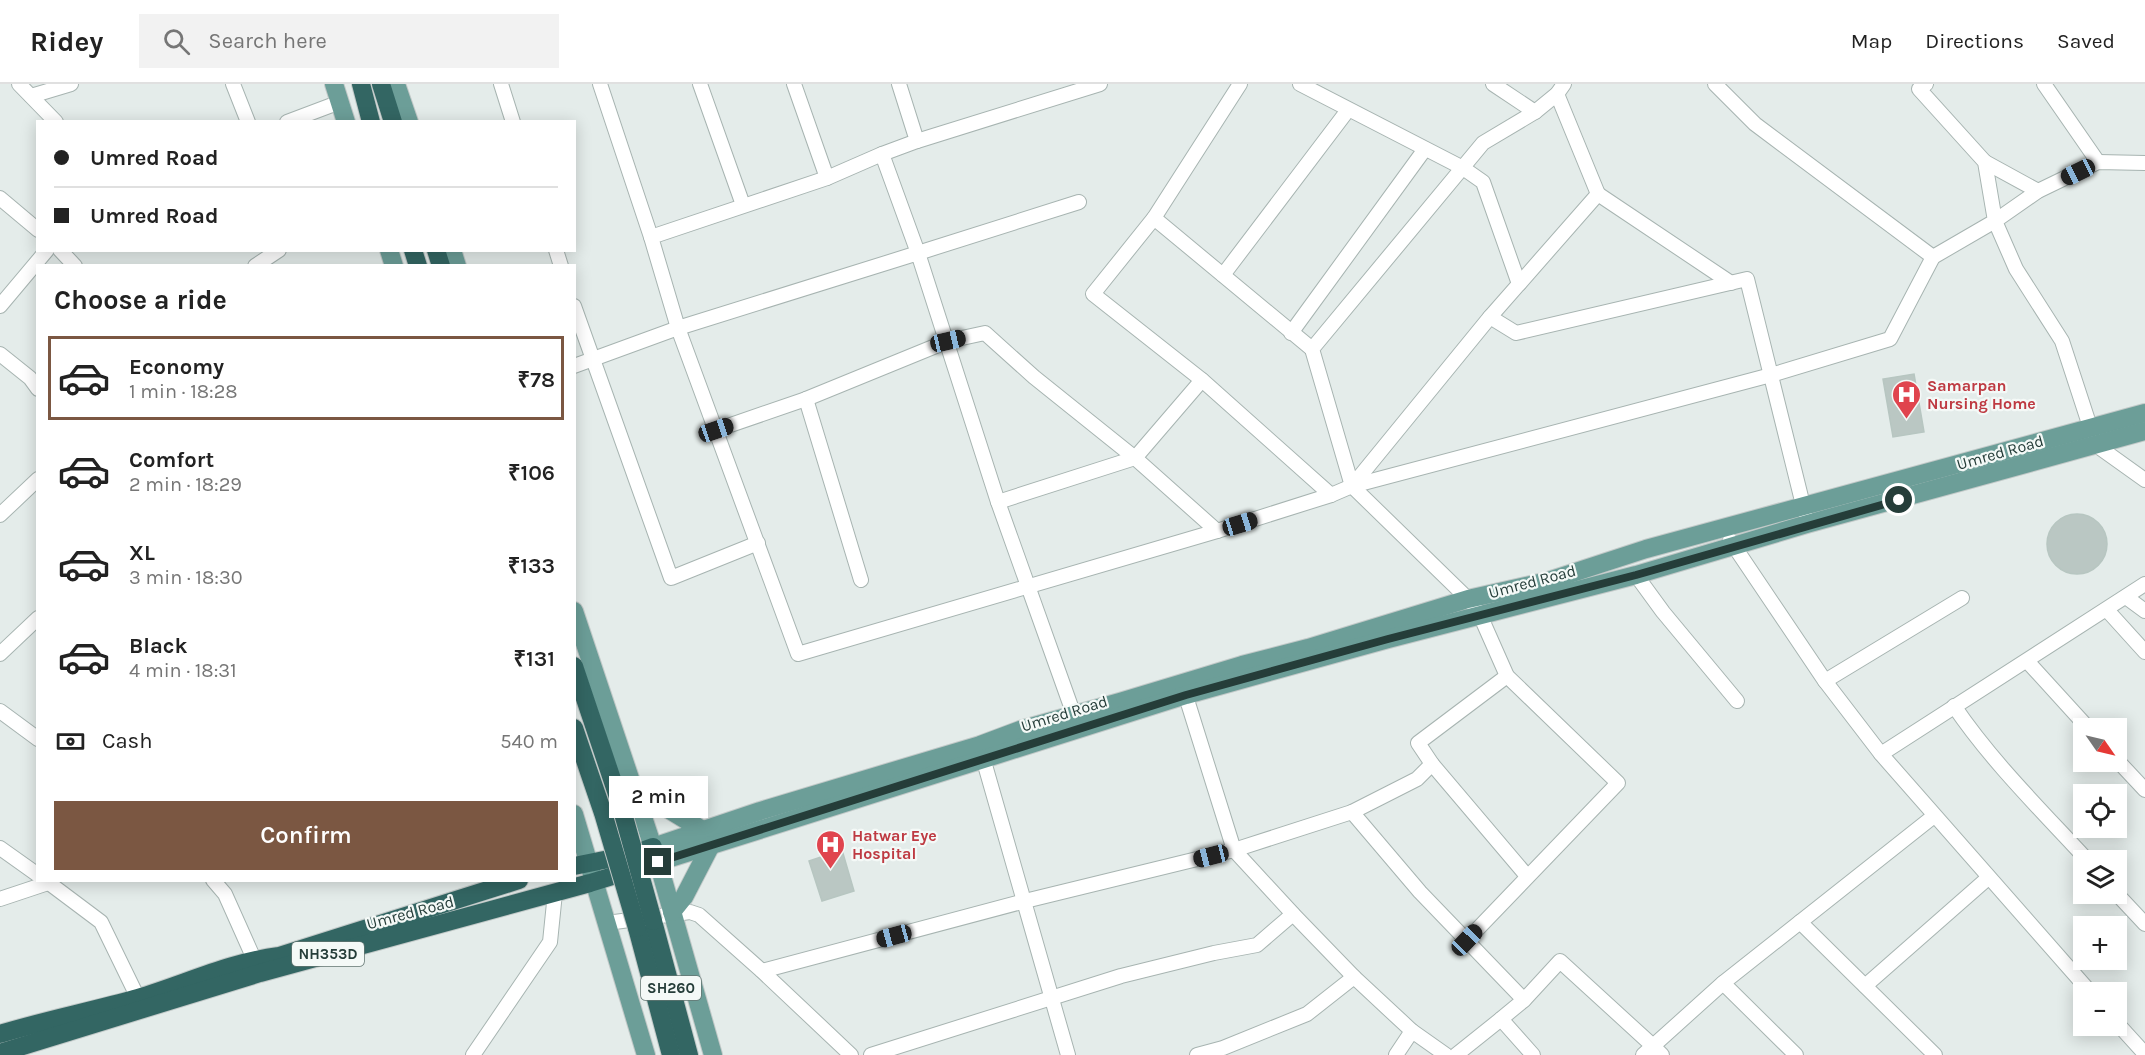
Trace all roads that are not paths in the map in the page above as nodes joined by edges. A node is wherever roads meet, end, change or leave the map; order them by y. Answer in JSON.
{"nodes":[{"id":1,"x":19,"y":84,"type":"edge"},
{"id":2,"x":71,"y":84,"type":"edge"},
{"id":3,"x":233,"y":84,"type":"edge"},
{"id":4,"x":334,"y":84,"type":"edge"},
{"id":5,"x":361,"y":84,"type":"edge"},
{"id":6,"x":381,"y":84,"type":"edge"},
{"id":7,"x":396,"y":84,"type":"edge"},
{"id":8,"x":501,"y":84,"type":"edge"},
{"id":9,"x":600,"y":84,"type":"edge"},
{"id":10,"x":700,"y":84,"type":"edge"},
{"id":11,"x":794,"y":84,"type":"edge"},
{"id":12,"x":899,"y":84,"type":"edge"},
{"id":13,"x":1100,"y":84,"type":"edge"},
{"id":14,"x":1240,"y":84,"type":"edge"},
{"id":15,"x":1300,"y":84,"type":"edge"},
{"id":16,"x":1493,"y":84,"type":"edge"},
{"id":17,"x":1714,"y":84,"type":"edge"},
{"id":18,"x":2044,"y":84,"type":"edge"},
{"id":19,"x":1920,"y":86,"type":"edge"},
{"id":20,"x":1560,"y":89,"type":"edge"},
{"id":21,"x":31,"y":96,"type":"junction"},
{"id":22,"x":340,"y":102,"type":"junction"},
{"id":23,"x":1348,"y":110,"type":"junction"},
{"id":24,"x":1535,"y":112,"type":"junction"},
{"id":25,"x":55,"y":120,"type":"edge"},
{"id":26,"x":247,"y":120,"type":"edge"},
{"id":27,"x":292,"y":120,"type":"edge"},
{"id":28,"x":345,"y":120,"type":"edge"},
{"id":29,"x":370,"y":120,"type":"edge"},
{"id":30,"x":392,"y":120,"type":"edge"},
{"id":31,"x":408,"y":120,"type":"edge"},
{"id":32,"x":512,"y":120,"type":"edge"},
{"id":33,"x":917,"y":141,"type":"junction"},
{"id":34,"x":1425,"y":149,"type":"junction"},
{"id":35,"x":882,"y":154,"type":"junction"},
{"id":36,"x":1985,"y":162,"type":"junction"},
{"id":37,"x":2098,"y":162,"type":"junction"},
{"id":38,"x":2145,"y":163,"type":"edge"},
{"id":39,"x":1463,"y":168,"type":"junction"},
{"id":40,"x":827,"y":178,"type":"junction"},
{"id":41,"x":2038,"y":191,"type":"junction"},
{"id":42,"x":1598,"y":194,"type":"junction"},
{"id":43,"x":0,"y":198,"type":"edge"},
{"id":44,"x":1079,"y":202,"type":"dead end"},
{"id":45,"x":743,"y":206,"type":"junction"},
{"id":46,"x":1154,"y":218,"type":"junction"},
{"id":47,"x":1995,"y":222,"type":"junction"},
{"id":48,"x":36,"y":228,"type":"edge"},
{"id":49,"x":651,"y":237,"type":"junction"},
{"id":50,"x":45,"y":252,"type":"edge"},
{"id":51,"x":62,"y":252,"type":"edge"},
{"id":52,"x":276,"y":252,"type":"edge"},
{"id":53,"x":918,"y":253,"type":"junction"},
{"id":54,"x":1933,"y":257,"type":"junction"},
{"id":55,"x":73,"y":264,"type":"edge"},
{"id":56,"x":258,"y":264,"type":"edge"},
{"id":57,"x":1223,"y":276,"type":"junction"},
{"id":58,"x":1731,"y":283,"type":"junction"},
{"id":59,"x":1519,"y":284,"type":"junction"},
{"id":60,"x":0,"y":306,"type":"edge"},
{"id":61,"x":576,"y":312,"type":"edge"},
{"id":62,"x":1490,"y":317,"type":"junction"},
{"id":63,"x":678,"y":328,"type":"junction"},
{"id":64,"x":1291,"y":333,"type":"junction"},
{"id":65,"x":948,"y":341,"type":"junction"},
{"id":66,"x":1312,"y":349,"type":"junction"},
{"id":67,"x":0,"y":354,"type":"edge"},
{"id":68,"x":592,"y":359,"type":"junction"},
{"id":69,"x":576,"y":365,"type":"edge"},
{"id":70,"x":1771,"y":375,"type":"junction"},
{"id":71,"x":1202,"y":380,"type":"junction"},
{"id":72,"x":36,"y":386,"type":"edge"},
{"id":73,"x":806,"y":399,"type":"junction"},
{"id":74,"x":2145,"y":413,"type":"edge"},
{"id":75,"x":716,"y":430,"type":"junction"},
{"id":76,"x":2145,"y":431,"type":"edge"},
{"id":77,"x":2094,"y":436,"type":"junction"},
{"id":78,"x":1135,"y":458,"type":"junction"},
{"id":79,"x":2145,"y":480,"type":"edge"},
{"id":80,"x":36,"y":481,"type":"edge"},
{"id":81,"x":1352,"y":486,"type":"junction"},
{"id":82,"x":1331,"y":495,"type":"junction"},
{"id":83,"x":998,"y":502,"type":"junction"},
{"id":84,"x":0,"y":515,"type":"edge"},
{"id":85,"x":1805,"y":516,"type":"junction"},
{"id":86,"x":1723,"y":529,"type":"junction"},
{"id":87,"x":1217,"y":531,"type":"junction"},
{"id":88,"x":758,"y":543,"type":"junction"},
{"id":89,"x":1734,"y":545,"type":"junction"},
{"id":90,"x":1636,"y":575,"type":"junction"},
{"id":91,"x":861,"y":579,"type":"dead end"},
{"id":92,"x":2145,"y":585,"type":"edge"},
{"id":93,"x":1029,"y":587,"type":"junction"},
{"id":94,"x":2126,"y":597,"type":"junction"},
{"id":95,"x":1962,"y":598,"type":"dead end"},
{"id":96,"x":1468,"y":599,"type":"junction"},
{"id":97,"x":2107,"y":610,"type":"junction"},
{"id":98,"x":2145,"y":611,"type":"edge"},
{"id":99,"x":1480,"y":615,"type":"junction"},
{"id":100,"x":576,"y":616,"type":"edge"},
{"id":101,"x":36,"y":620,"type":"edge"},
{"id":102,"x":2145,"y":652,"type":"edge"},
{"id":103,"x":0,"y":654,"type":"edge"},
{"id":104,"x":2027,"y":662,"type":"junction"},
{"id":105,"x":576,"y":672,"type":"edge"},
{"id":106,"x":1507,"y":676,"type":"junction"},
{"id":107,"x":1825,"y":681,"type":"junction"},
{"id":108,"x":1184,"y":689,"type":"junction"},
{"id":109,"x":1737,"y":701,"type":"dead end"},
{"id":110,"x":1954,"y":706,"type":"junction"},
{"id":111,"x":0,"y":711,"type":"edge"},
{"id":112,"x":1074,"y":715,"type":"junction"},
{"id":113,"x":2079,"y":718,"type":"edge"},
{"id":114,"x":576,"y":734,"type":"edge"},
{"id":115,"x":36,"y":738,"type":"edge"},
{"id":116,"x":981,"y":752,"type":"junction"},
{"id":117,"x":1881,"y":754,"type":"junction"},
{"id":118,"x":1432,"y":764,"type":"junction"},
{"id":119,"x":2127,"y":768,"type":"edge"},
{"id":120,"x":2143,"y":782,"type":"edge"},
{"id":121,"x":634,"y":786,"type":"junction"},
{"id":122,"x":1352,"y":812,"type":"junction"},
{"id":123,"x":1934,"y":816,"type":"junction"},
{"id":124,"x":576,"y":827,"type":"edge"},
{"id":125,"x":707,"y":838,"type":"junction"},
{"id":126,"x":0,"y":848,"type":"edge"},
{"id":127,"x":1234,"y":850,"type":"junction"},
{"id":128,"x":2078,"y":850,"type":"edge"},
{"id":129,"x":656,"y":854,"type":"junction"},
{"id":130,"x":582,"y":865,"type":"edge"},
{"id":131,"x":36,"y":875,"type":"edge"},
{"id":132,"x":1527,"y":876,"type":"junction"},
{"id":133,"x":1988,"y":878,"type":"junction"},
{"id":134,"x":38,"y":882,"type":"edge"},
{"id":135,"x":46,"y":882,"type":"edge"},
{"id":136,"x":215,"y":882,"type":"edge"},
{"id":137,"x":513,"y":882,"type":"edge"},
{"id":138,"x":595,"y":882,"type":"junction"},
{"id":139,"x":555,"y":893,"type":"junction"},
{"id":140,"x":0,"y":899,"type":"edge"},
{"id":141,"x":1025,"y":901,"type":"junction"},
{"id":142,"x":2126,"y":904,"type":"edge"},
{"id":143,"x":672,"y":913,"type":"junction"},
{"id":144,"x":1293,"y":914,"type":"junction"},
{"id":145,"x":1800,"y":922,"type":"junction"},
{"id":146,"x":607,"y":923,"type":"junction"},
{"id":147,"x":645,"y":924,"type":"junction"},
{"id":148,"x":2145,"y":924,"type":"edge"},
{"id":149,"x":1467,"y":940,"type":"junction"},
{"id":150,"x":257,"y":966,"type":"junction"},
{"id":151,"x":762,"y":971,"type":"junction"},
{"id":152,"x":1354,"y":977,"type":"junction"},
{"id":153,"x":2081,"y":982,"type":"edge"},
{"id":154,"x":1724,"y":983,"type":"junction"},
{"id":155,"x":1865,"y":986,"type":"junction"},
{"id":156,"x":138,"y":998,"type":"junction"},
{"id":157,"x":1052,"y":998,"type":"junction"},
{"id":158,"x":1524,"y":1000,"type":"junction"},
{"id":159,"x":1501,"y":1019,"type":"junction"},
{"id":160,"x":1412,"y":1031,"type":"junction"},
{"id":161,"x":0,"y":1034,"type":"edge"},
{"id":162,"x":2127,"y":1034,"type":"edge"},
{"id":163,"x":1653,"y":1052,"type":"edge"},
{"id":164,"x":0,"y":1053,"type":"edge"},
{"id":165,"x":2145,"y":1053,"type":"edge"},
{"id":166,"x":473,"y":1055,"type":"edge"},
{"id":167,"x":646,"y":1055,"type":"edge"},
{"id":168,"x":671,"y":1055,"type":"edge"},
{"id":169,"x":689,"y":1055,"type":"edge"},
{"id":170,"x":712,"y":1055,"type":"edge"},
{"id":171,"x":851,"y":1055,"type":"edge"},
{"id":172,"x":871,"y":1055,"type":"edge"},
{"id":173,"x":1068,"y":1055,"type":"edge"},
{"id":174,"x":1197,"y":1055,"type":"edge"},
{"id":175,"x":1396,"y":1055,"type":"edge"},
{"id":176,"x":1446,"y":1055,"type":"edge"},
{"id":177,"x":1456,"y":1055,"type":"edge"},
{"id":178,"x":1533,"y":1055,"type":"edge"},
{"id":179,"x":1796,"y":1055,"type":"edge"},
{"id":180,"x":1935,"y":1055,"type":"edge"}],
"edges":[{"from":1,"to":21,"type":"street"},
{"from":2,"to":21,"type":"street"},
{"from":3,"to":26,"type":"street"},
{"from":4,"to":22,"type":"main road"},
{"from":5,"to":29,"type":"highway"},
{"from":6,"to":30,"type":"highway"},
{"from":7,"to":31,"type":"main road"},
{"from":8,"to":32,"type":"street"},
{"from":9,"to":49,"type":"street"},
{"from":10,"to":45,"type":"street"},
{"from":11,"to":40,"type":"street"},
{"from":12,"to":33,"type":"street"},
{"from":13,"to":33,"type":"street"},
{"from":14,"to":46,"type":"street"},
{"from":15,"to":23,"type":"street"},
{"from":16,"to":24,"type":"street"},
{"from":17,"to":54,"type":"street"},
{"from":18,"to":37,"type":"street"},
{"from":19,"to":36,"type":"street"},
{"from":20,"to":24,"type":"street"},
{"from":20,"to":42,"type":"street"},
{"from":21,"to":25,"type":"street"},
{"from":22,"to":27,"type":"street"},
{"from":22,"to":28,"type":"main road"},
{"from":23,"to":34,"type":"street"},
{"from":23,"to":57,"type":"street"},
{"from":24,"to":39,"type":"street"},
{"from":33,"to":35,"type":"street"},
{"from":34,"to":39,"type":"street"},
{"from":34,"to":64,"type":"street"},
{"from":35,"to":40,"type":"street"},
{"from":35,"to":53,"type":"street"},
{"from":36,"to":41,"type":"street"},
{"from":36,"to":47,"type":"street"},
{"from":37,"to":38,"type":"street"},
{"from":37,"to":41,"type":"street"},
{"from":39,"to":59,"type":"street"},
{"from":39,"to":66,"type":"street"},
{"from":40,"to":45,"type":"street"},
{"from":41,"to":47,"type":"street"},
{"from":42,"to":58,"type":"street"},
{"from":42,"to":59,"type":"street"},
{"from":43,"to":48,"type":"street"},
{"from":44,"to":53,"type":"street"},
{"from":45,"to":49,"type":"street"},
{"from":46,"to":57,"type":"street"},
{"from":46,"to":71,"type":"street"},
{"from":47,"to":54,"type":"street"},
{"from":47,"to":77,"type":"street"},
{"from":49,"to":63,"type":"street"},
{"from":50,"to":60,"type":"street"},
{"from":51,"to":55,"type":"street"},
{"from":52,"to":56,"type":"street"},
{"from":53,"to":63,"type":"street"},
{"from":53,"to":65,"type":"street"},
{"from":54,"to":70,"type":"street"},
{"from":57,"to":64,"type":"street"},
{"from":58,"to":62,"type":"street"},
{"from":58,"to":70,"type":"street"},
{"from":59,"to":62,"type":"street"},
{"from":61,"to":68,"type":"street"},
{"from":62,"to":81,"type":"street"},
{"from":63,"to":68,"type":"street"},
{"from":63,"to":75,"type":"street"},
{"from":64,"to":66,"type":"street"},
{"from":65,"to":73,"type":"street"},
{"from":65,"to":78,"type":"street"},
{"from":65,"to":83,"type":"street"},
{"from":66,"to":81,"type":"street"},
{"from":67,"to":72,"type":"street"},
{"from":68,"to":69,"type":"street"},
{"from":68,"to":88,"type":"street"},
{"from":70,"to":81,"type":"street"},
{"from":70,"to":85,"type":"street"},
{"from":71,"to":78,"type":"street"},
{"from":71,"to":82,"type":"street"},
{"from":73,"to":75,"type":"street"},
{"from":73,"to":91,"type":"street"},
{"from":74,"to":77,"type":"main road"},
{"from":75,"to":88,"type":"street"},
{"from":76,"to":77,"type":"main road","name":"Umred Road"},
{"from":77,"to":79,"type":"street"},
{"from":77,"to":85,"type":"main road","name":"Umred Road"},
{"from":78,"to":83,"type":"street"},
{"from":78,"to":87,"type":"street"},
{"from":80,"to":84,"type":"street"},
{"from":81,"to":82,"type":"street"},
{"from":81,"to":96,"type":"street"},
{"from":82,"to":87,"type":"street"},
{"from":83,"to":93,"type":"street"},
{"from":85,"to":86,"type":"main road"},
{"from":85,"to":89,"type":"main road","name":"Umred Road"},
{"from":86,"to":89,"type":"street"},
{"from":86,"to":96,"type":"main road"},
{"from":87,"to":93,"type":"street"},
{"from":88,"to":93,"type":"street"},
{"from":89,"to":90,"type":"main road","name":"Umred Road"},
{"from":89,"to":107,"type":"street"},
{"from":90,"to":99,"type":"main road","name":"Umred Road"},
{"from":90,"to":109,"type":"street"},
{"from":92,"to":94,"type":"street"},
{"from":93,"to":112,"type":"street"},
{"from":94,"to":97,"type":"street"},
{"from":94,"to":98,"type":"street"},
{"from":95,"to":107,"type":"street"},
{"from":96,"to":99,"type":"street"},
{"from":96,"to":108,"type":"main road"},
{"from":97,"to":102,"type":"street"},
{"from":97,"to":104,"type":"street"},
{"from":99,"to":106,"type":"street"},
{"from":99,"to":108,"type":"main road","name":"Umred Road"},
{"from":100,"to":121,"type":"main road"},
{"from":101,"to":103,"type":"street"},
{"from":104,"to":110,"type":"street"},
{"from":104,"to":113,"type":"street"},
{"from":105,"to":147,"type":"highway","number":"SH260","bridge":true},
{"from":106,"to":118,"type":"street"},
{"from":106,"to":132,"type":"street"},
{"from":107,"to":117,"type":"street"},
{"from":108,"to":112,"type":"main road"},
{"from":108,"to":116,"type":"main road","name":"Umred Road"},
{"from":108,"to":127,"type":"street"},
{"from":110,"to":117,"type":"street"},
{"from":110,"to":128,"type":"street"},
{"from":111,"to":115,"type":"street"},
{"from":112,"to":116,"type":"main road"},
{"from":114,"to":147,"type":"highway","number":"SH260","bridge":true},
{"from":116,"to":125,"type":"main road","name":"Umred Road"},
{"from":116,"to":141,"type":"street"},
{"from":117,"to":123,"type":"street"},
{"from":118,"to":122,"type":"street"},
{"from":118,"to":132,"type":"street"},
{"from":119,"to":120,"type":"street"},
{"from":121,"to":125,"type":"main road"},
{"from":121,"to":129,"type":"main road"},
{"from":122,"to":127,"type":"street"},
{"from":122,"to":149,"type":"street"},
{"from":123,"to":133,"type":"street"},
{"from":123,"to":145,"type":"street"},
{"from":124,"to":130,"type":"main road"},
{"from":125,"to":129,"type":"main road","name":"Umred Road"},
{"from":125,"to":143,"type":"main road"},
{"from":126,"to":131,"type":"street"},
{"from":127,"to":141,"type":"street"},
{"from":127,"to":144,"type":"street"},
{"from":129,"to":130,"type":"highway"},
{"from":129,"to":138,"type":"highway","name":"Umred Road","number":"NH353D"},
{"from":129,"to":143,"type":"main road"},
{"from":130,"to":138,"type":"main road"},
{"from":132,"to":149,"type":"street"},
{"from":133,"to":153,"type":"street"},
{"from":133,"to":155,"type":"street"},
{"from":134,"to":140,"type":"street"},
{"from":135,"to":156,"type":"street"},
{"from":136,"to":150,"type":"street"},
{"from":137,"to":150,"type":"highway","number":"NH353D"},
{"from":138,"to":139,"type":"highway","name":"Umred Road","number":"NH353D"},
{"from":138,"to":146,"type":"main road"},
{"from":139,"to":150,"type":"highway","name":"Umred Road","number":"NH353D"},
{"from":139,"to":166,"type":"street"},
{"from":141,"to":151,"type":"street"},
{"from":141,"to":157,"type":"street"},
{"from":142,"to":148,"type":"street"},
{"from":143,"to":146,"type":"street"},
{"from":143,"to":151,"type":"street"},
{"from":143,"to":170,"type":"main road"},
{"from":144,"to":152,"type":"street"},
{"from":144,"to":157,"type":"street"},
{"from":145,"to":154,"type":"street"},
{"from":145,"to":155,"type":"street"},
{"from":146,"to":167,"type":"main road"},
{"from":147,"to":168,"type":"highway","number":"SH260"},
{"from":147,"to":169,"type":"highway","number":"SH260"},
{"from":149,"to":158,"type":"street"},
{"from":150,"to":156,"type":"highway","number":"NH353D"},
{"from":150,"to":164,"type":"highway","name":"Umred Road","number":"NH353D"},
{"from":151,"to":171,"type":"street"},
{"from":152,"to":160,"type":"street"},
{"from":152,"to":174,"type":"street"},
{"from":154,"to":163,"type":"street"},
{"from":154,"to":179,"type":"street"},
{"from":155,"to":180,"type":"street"},
{"from":156,"to":161,"type":"highway","number":"NH353D"},
{"from":157,"to":172,"type":"street"},
{"from":157,"to":173,"type":"street"},
{"from":158,"to":159,"type":"street"},
{"from":158,"to":163,"type":"street"},
{"from":159,"to":177,"type":"street"},
{"from":159,"to":178,"type":"street"},
{"from":160,"to":175,"type":"street"},
{"from":160,"to":176,"type":"street"},
{"from":162,"to":165,"type":"street"}]}
